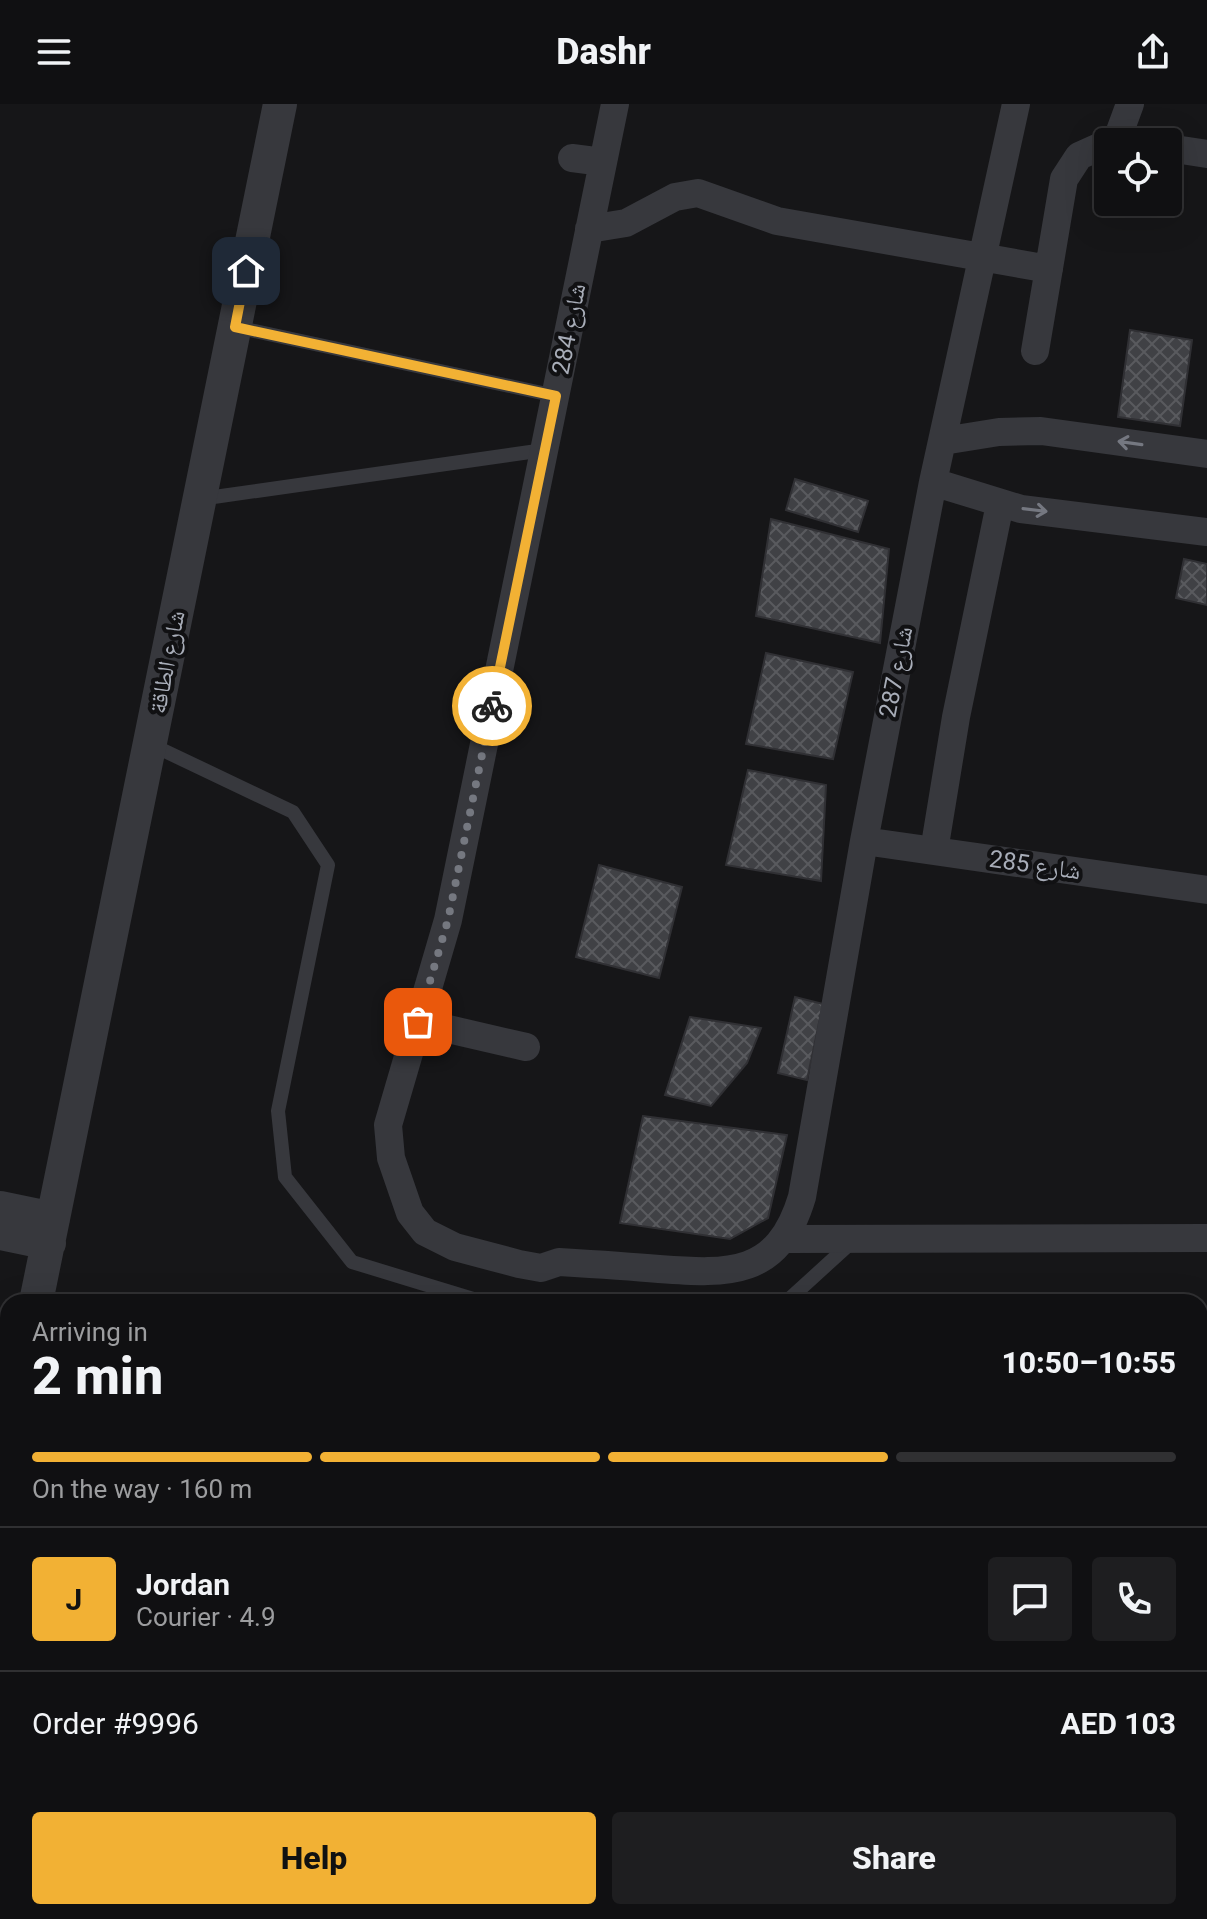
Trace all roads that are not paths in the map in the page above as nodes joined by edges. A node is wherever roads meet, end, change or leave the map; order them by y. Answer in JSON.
{"nodes":[{"id":1,"x":280,"y":104,"type":"edge"},
{"id":2,"x":615,"y":104,"type":"edge"},
{"id":3,"x":1016,"y":104,"type":"edge"},
{"id":4,"x":1130,"y":104,"type":"edge"},
{"id":5,"x":1120,"y":128,"type":"edge"},
{"id":6,"x":1094,"y":150,"type":"edge"},
{"id":7,"x":1182,"y":150,"type":"edge"},
{"id":8,"x":1207,"y":154,"type":"edge"},
{"id":9,"x":572,"y":158,"type":"dead end"},
{"id":10,"x":603,"y":162,"type":"junction"},
{"id":11,"x":589,"y":229,"type":"junction"},
{"id":12,"x":983,"y":257,"type":"junction"},
{"id":13,"x":1049,"y":269,"type":"junction"},
{"id":14,"x":235,"y":327,"type":"junction"},
{"id":15,"x":1035,"y":351,"type":"dead end"},
{"id":16,"x":556,"y":396,"type":"junction"},
{"id":17,"x":943,"y":441,"type":"junction"},
{"id":18,"x":544,"y":450,"type":"junction"},
{"id":19,"x":1207,"y":454,"type":"edge"},
{"id":20,"x":933,"y":482,"type":"junction"},
{"id":21,"x":200,"y":500,"type":"junction"},
{"id":22,"x":1000,"y":504,"type":"junction"},
{"id":23,"x":1207,"y":532,"type":"edge"},
{"id":24,"x":150,"y":743,"type":"junction"},
{"id":25,"x":864,"y":841,"type":"junction"},
{"id":26,"x":934,"y":851,"type":"junction"},
{"id":27,"x":1207,"y":890,"type":"edge"},
{"id":28,"x":418,"y":1022,"type":"junction"},
{"id":29,"x":526,"y":1047,"type":"dead end"},
{"id":30,"x":0,"y":1208,"type":"edge"},
{"id":31,"x":51,"y":1231,"type":"junction"},
{"id":32,"x":0,"y":1233,"type":"edge"},
{"id":33,"x":857,"y":1236,"type":"junction"},
{"id":34,"x":1207,"y":1238,"type":"edge"},
{"id":35,"x":783,"y":1239,"type":"junction"},
{"id":36,"x":38,"y":1294,"type":"edge"},
{"id":37,"x":457,"y":1294,"type":"edge"},
{"id":38,"x":795,"y":1294,"type":"edge"}],
"edges":[{"from":1,"to":14,"type":"street","name":"شارع الطاقة"},
{"from":2,"to":10,"type":"street","name":"شارع 284"},
{"from":3,"to":12,"type":"street","name":"شارع 287"},
{"from":4,"to":5,"type":"street"},
{"from":6,"to":13,"type":"street"},
{"from":7,"to":8,"type":"street"},
{"from":9,"to":10,"type":"street"},
{"from":10,"to":11,"type":"street","name":"شارع 284"},
{"from":11,"to":12,"type":"street"},
{"from":11,"to":16,"type":"street","name":"شارع 284"},
{"from":12,"to":13,"type":"street"},
{"from":12,"to":17,"type":"street","name":"شارع 287"},
{"from":13,"to":15,"type":"street"},
{"from":14,"to":16,"type":"lane"},
{"from":14,"to":21,"type":"street","name":"شارع الطاقة"},
{"from":16,"to":18,"type":"street","name":"شارع 284"},
{"from":19,"to":17,"type":"street","one_way":true},
{"from":17,"to":20,"type":"street","name":"شارع 287"},
{"from":18,"to":21,"type":"lane"},
{"from":18,"to":28,"type":"street","name":"شارع 284"},
{"from":20,"to":22,"type":"street"},
{"from":20,"to":25,"type":"street","name":"شارع 287"},
{"from":21,"to":24,"type":"street","name":"شارع الطاقة"},
{"from":22,"to":23,"type":"street","one_way":true},
{"from":22,"to":26,"type":"street"},
{"from":24,"to":31,"type":"street","name":"شارع الطاقة"},
{"from":24,"to":37,"type":"lane"},
{"from":25,"to":26,"type":"street","name":"شارع 285"},
{"from":25,"to":35,"type":"street","name":"شارع 287"},
{"from":26,"to":27,"type":"street","name":"شارع 285"},
{"from":28,"to":29,"type":"street"},
{"from":28,"to":35,"type":"street","name":"شارع 284"},
{"from":30,"to":31,"type":"street"},
{"from":31,"to":32,"type":"street"},
{"from":31,"to":36,"type":"street","name":"شارع الطاقة"},
{"from":33,"to":34,"type":"street"},
{"from":33,"to":35,"type":"street"},
{"from":33,"to":38,"type":"lane"}]}
